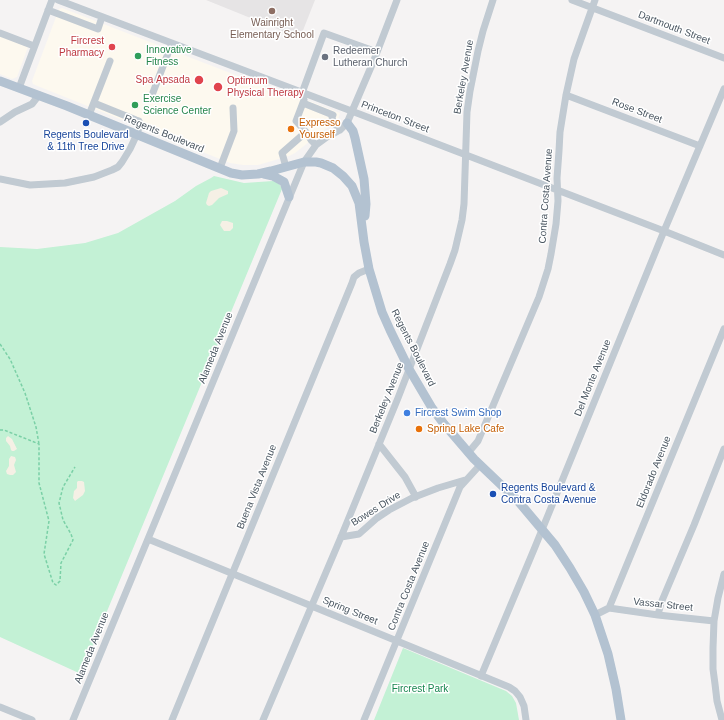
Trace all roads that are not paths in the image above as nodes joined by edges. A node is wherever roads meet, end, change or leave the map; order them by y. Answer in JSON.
{"nodes":[{"id":1,"x":52,"y":0,"type":"edge"},
{"id":2,"x":58,"y":0,"type":"edge"},
{"id":3,"x":397,"y":0,"type":"edge"},
{"id":4,"x":493,"y":0,"type":"edge"},
{"id":5,"x":572,"y":0,"type":"edge"},
{"id":6,"x":595,"y":0,"type":"edge"},
{"id":7,"x":592,"y":8,"type":"junction"},
{"id":8,"x":48,"y":10,"type":"junction"},
{"id":9,"x":102,"y":17,"type":"junction"},
{"id":10,"x":0,"y":33,"type":"edge"},
{"id":11,"x":172,"y":43,"type":"junction"},
{"id":12,"x":34,"y":46,"type":"junction"},
{"id":13,"x":377,"y":52,"type":"junction"},
{"id":14,"x":724,"y":58,"type":"edge"},
{"id":15,"x":110,"y":61,"type":"dead end"},
{"id":16,"x":0,"y":81,"type":"edge"},
{"id":17,"x":18,"y":88,"type":"junction"},
{"id":18,"x":724,"y":89,"type":"edge"},
{"id":19,"x":304,"y":94,"type":"junction"},
{"id":20,"x":38,"y":95,"type":"junction"},
{"id":21,"x":152,"y":95,"type":"dead end"},
{"id":22,"x":566,"y":95,"type":"junction"},
{"id":23,"x":94,"y":103,"type":"junction"},
{"id":24,"x":303,"y":103,"type":"junction"},
{"id":25,"x":233,"y":108,"type":"dead end"},
{"id":26,"x":353,"y":111,"type":"junction"},
{"id":27,"x":89,"y":115,"type":"junction"},
{"id":28,"x":0,"y":122,"type":"edge"},
{"id":29,"x":347,"y":124,"type":"junction"},
{"id":30,"x":340,"y":130,"type":"junction"},
{"id":31,"x":306,"y":132,"type":"junction"},
{"id":32,"x":137,"y":134,"type":"junction"},
{"id":33,"x":316,"y":145,"type":"junction"},
{"id":34,"x":700,"y":146,"type":"junction"},
{"id":35,"x":466,"y":155,"type":"junction"},
{"id":36,"x":304,"y":162,"type":"junction"},
{"id":37,"x":286,"y":167,"type":"junction"},
{"id":38,"x":220,"y":168,"type":"junction"},
{"id":39,"x":258,"y":174,"type":"junction"},
{"id":40,"x":0,"y":179,"type":"edge"},
{"id":41,"x":557,"y":190,"type":"junction"},
{"id":42,"x":289,"y":197,"type":"junction"},
{"id":43,"x":664,"y":231,"type":"junction"},
{"id":44,"x":364,"y":242,"type":"junction"},
{"id":45,"x":724,"y":255,"type":"edge"},
{"id":46,"x":369,"y":269,"type":"junction"},
{"id":47,"x":724,"y":329,"type":"edge"},
{"id":48,"x":409,"y":369,"type":"junction"},
{"id":49,"x":379,"y":444,"type":"junction"},
{"id":50,"x":724,"y":450,"type":"edge"},
{"id":51,"x":468,"y":453,"type":"junction"},
{"id":52,"x":480,"y":465,"type":"junction"},
{"id":53,"x":465,"y":480,"type":"junction"},
{"id":54,"x":416,"y":497,"type":"junction"},
{"id":55,"x":542,"y":530,"type":"junction"},
{"id":56,"x":341,"y":537,"type":"junction"},
{"id":57,"x":148,"y":539,"type":"junction"},
{"id":58,"x":232,"y":573,"type":"junction"},
{"id":59,"x":724,"y":574,"type":"edge"},
{"id":60,"x":312,"y":606,"type":"junction"},
{"id":61,"x":609,"y":608,"type":"junction"},
{"id":62,"x":595,"y":615,"type":"junction"},
{"id":63,"x":658,"y":615,"type":"junction"},
{"id":64,"x":714,"y":621,"type":"junction"},
{"id":65,"x":397,"y":641,"type":"junction"},
{"id":66,"x":481,"y":676,"type":"junction"},
{"id":67,"x":0,"y":706,"type":"edge"},
{"id":68,"x":32,"y":720,"type":"edge"},
{"id":69,"x":73,"y":720,"type":"edge"},
{"id":70,"x":172,"y":720,"type":"edge"},
{"id":71,"x":263,"y":720,"type":"edge"},
{"id":72,"x":364,"y":720,"type":"edge"},
{"id":73,"x":526,"y":720,"type":"edge"},
{"id":74,"x":621,"y":720,"type":"edge"},
{"id":75,"x":722,"y":720,"type":"edge"}],
"edges":[{"from":1,"to":8,"type":"street"},
{"from":2,"to":9,"type":"street","name":"Princeton Street"},
{"from":3,"to":13,"type":"street","name":"Alameda Avenue"},
{"from":4,"to":35,"type":"street","name":"Berkeley Avenue"},
{"from":5,"to":7,"type":"street","name":"Dartmouth Street"},
{"from":6,"to":7,"type":"street","name":"Contra Costa Avenue"},
{"from":7,"to":14,"type":"street","name":"Dartmouth Street"},
{"from":7,"to":22,"type":"street","name":"Contra Costa Avenue"},
{"from":8,"to":9,"type":"street"},
{"from":8,"to":12,"type":"street"},
{"from":9,"to":11,"type":"street","name":"Princeton Street"},
{"from":10,"to":12,"type":"street"},
{"from":11,"to":19,"type":"street","name":"Princeton Street"},
{"from":11,"to":21,"type":"street"},
{"from":12,"to":17,"type":"street"},
{"from":13,"to":19,"type":"street"},
{"from":13,"to":26,"type":"street","name":"Alameda Avenue"},
{"from":15,"to":23,"type":"street"},
{"from":16,"to":17,"type":"main road","name":"Regents Boulevard"},
{"from":17,"to":20,"type":"main road","name":"Regents Boulevard"},
{"from":18,"to":34,"type":"street","name":"Del Monte Avenue"},
{"from":19,"to":24,"type":"street"},
{"from":19,"to":26,"type":"street","name":"Princeton Street"},
{"from":20,"to":27,"type":"main road","name":"Regents Boulevard"},
{"from":20,"to":28,"type":"street"},
{"from":22,"to":34,"type":"street","name":"Rose Street"},
{"from":22,"to":41,"type":"street","name":"Contra Costa Avenue"},
{"from":23,"to":27,"type":"street"},
{"from":23,"to":32,"type":"street"},
{"from":24,"to":30,"type":"street"},
{"from":24,"to":31,"type":"street"},
{"from":25,"to":38,"type":"street"},
{"from":26,"to":29,"type":"street","name":"Alameda Avenue"},
{"from":26,"to":35,"type":"street","name":"Princeton Street"},
{"from":27,"to":32,"type":"main road","name":"Regents Boulevard"},
{"from":29,"to":30,"type":"street","name":"Alameda Avenue"},
{"from":29,"to":44,"type":"main road"},
{"from":30,"to":33,"type":"street","name":"Alameda Avenue"},
{"from":31,"to":33,"type":"street"},
{"from":31,"to":37,"type":"street"},
{"from":32,"to":38,"type":"main road","name":"Regents Boulevard"},
{"from":32,"to":40,"type":"street"},
{"from":33,"to":36,"type":"street","name":"Alameda Avenue"},
{"from":34,"to":43,"type":"street","name":"Del Monte Avenue"},
{"from":35,"to":41,"type":"street","name":"Princeton Street"},
{"from":35,"to":48,"type":"street","name":"Berkeley Avenue"},
{"from":36,"to":37,"type":"main road","name":"Regents Boulevard"},
{"from":36,"to":42,"type":"street","name":"Alameda Avenue"},
{"from":36,"to":44,"type":"main road","name":"Regents Boulevard"},
{"from":37,"to":39,"type":"main road","name":"Regents Boulevard"},
{"from":38,"to":39,"type":"main road","name":"Regents Boulevard"},
{"from":39,"to":42,"type":"main road"},
{"from":41,"to":43,"type":"street","name":"Princeton Street"},
{"from":41,"to":51,"type":"street","name":"Contra Costa Avenue"},
{"from":42,"to":57,"type":"street","name":"Alameda Avenue"},
{"from":43,"to":45,"type":"street","name":"Princeton Street"},
{"from":43,"to":55,"type":"street","name":"Del Monte Avenue"},
{"from":44,"to":46,"type":"main road","name":"Regents Boulevard"},
{"from":46,"to":48,"type":"main road","name":"Regents Boulevard"},
{"from":46,"to":58,"type":"street","name":"Buena Vista Avenue"},
{"from":47,"to":61,"type":"street","name":"Eldorado Avenue"},
{"from":48,"to":49,"type":"street","name":"Berkeley Avenue"},
{"from":48,"to":51,"type":"main road","name":"Regents Boulevard"},
{"from":49,"to":54,"type":"street"},
{"from":49,"to":56,"type":"street","name":"Berkeley Avenue"},
{"from":50,"to":63,"type":"street"},
{"from":51,"to":52,"type":"main road","name":"Regents Boulevard"},
{"from":52,"to":53,"type":"street","name":"Contra Costa Avenue"},
{"from":52,"to":55,"type":"main road","name":"Regents Boulevard"},
{"from":53,"to":54,"type":"street","name":"Bowes Drive"},
{"from":53,"to":65,"type":"street","name":"Contra Costa Avenue"},
{"from":54,"to":56,"type":"street","name":"Bowes Drive"},
{"from":55,"to":62,"type":"main road","name":"Regents Boulevard"},
{"from":55,"to":66,"type":"street","name":"Del Monte Avenue"},
{"from":56,"to":60,"type":"street","name":"Berkeley Avenue"},
{"from":57,"to":58,"type":"street","name":"Spring Street"},
{"from":57,"to":69,"type":"street","name":"Alameda Avenue"},
{"from":58,"to":60,"type":"street","name":"Spring Street"},
{"from":58,"to":70,"type":"street","name":"Buena Vista Avenue"},
{"from":59,"to":64,"type":"street"},
{"from":60,"to":65,"type":"street","name":"Spring Street"},
{"from":60,"to":71,"type":"street","name":"Berkeley Avenue"},
{"from":61,"to":62,"type":"street"},
{"from":61,"to":63,"type":"street","name":"Vassar Street"},
{"from":62,"to":74,"type":"main road","name":"Regents Boulevard"},
{"from":63,"to":64,"type":"street","name":"Vassar Street"},
{"from":64,"to":75,"type":"street"},
{"from":65,"to":66,"type":"street","name":"Spring Street"},
{"from":65,"to":72,"type":"street","name":"Contra Costa Avenue"},
{"from":66,"to":73,"type":"street","name":"Spring Street"},
{"from":67,"to":68,"type":"street"}]}
